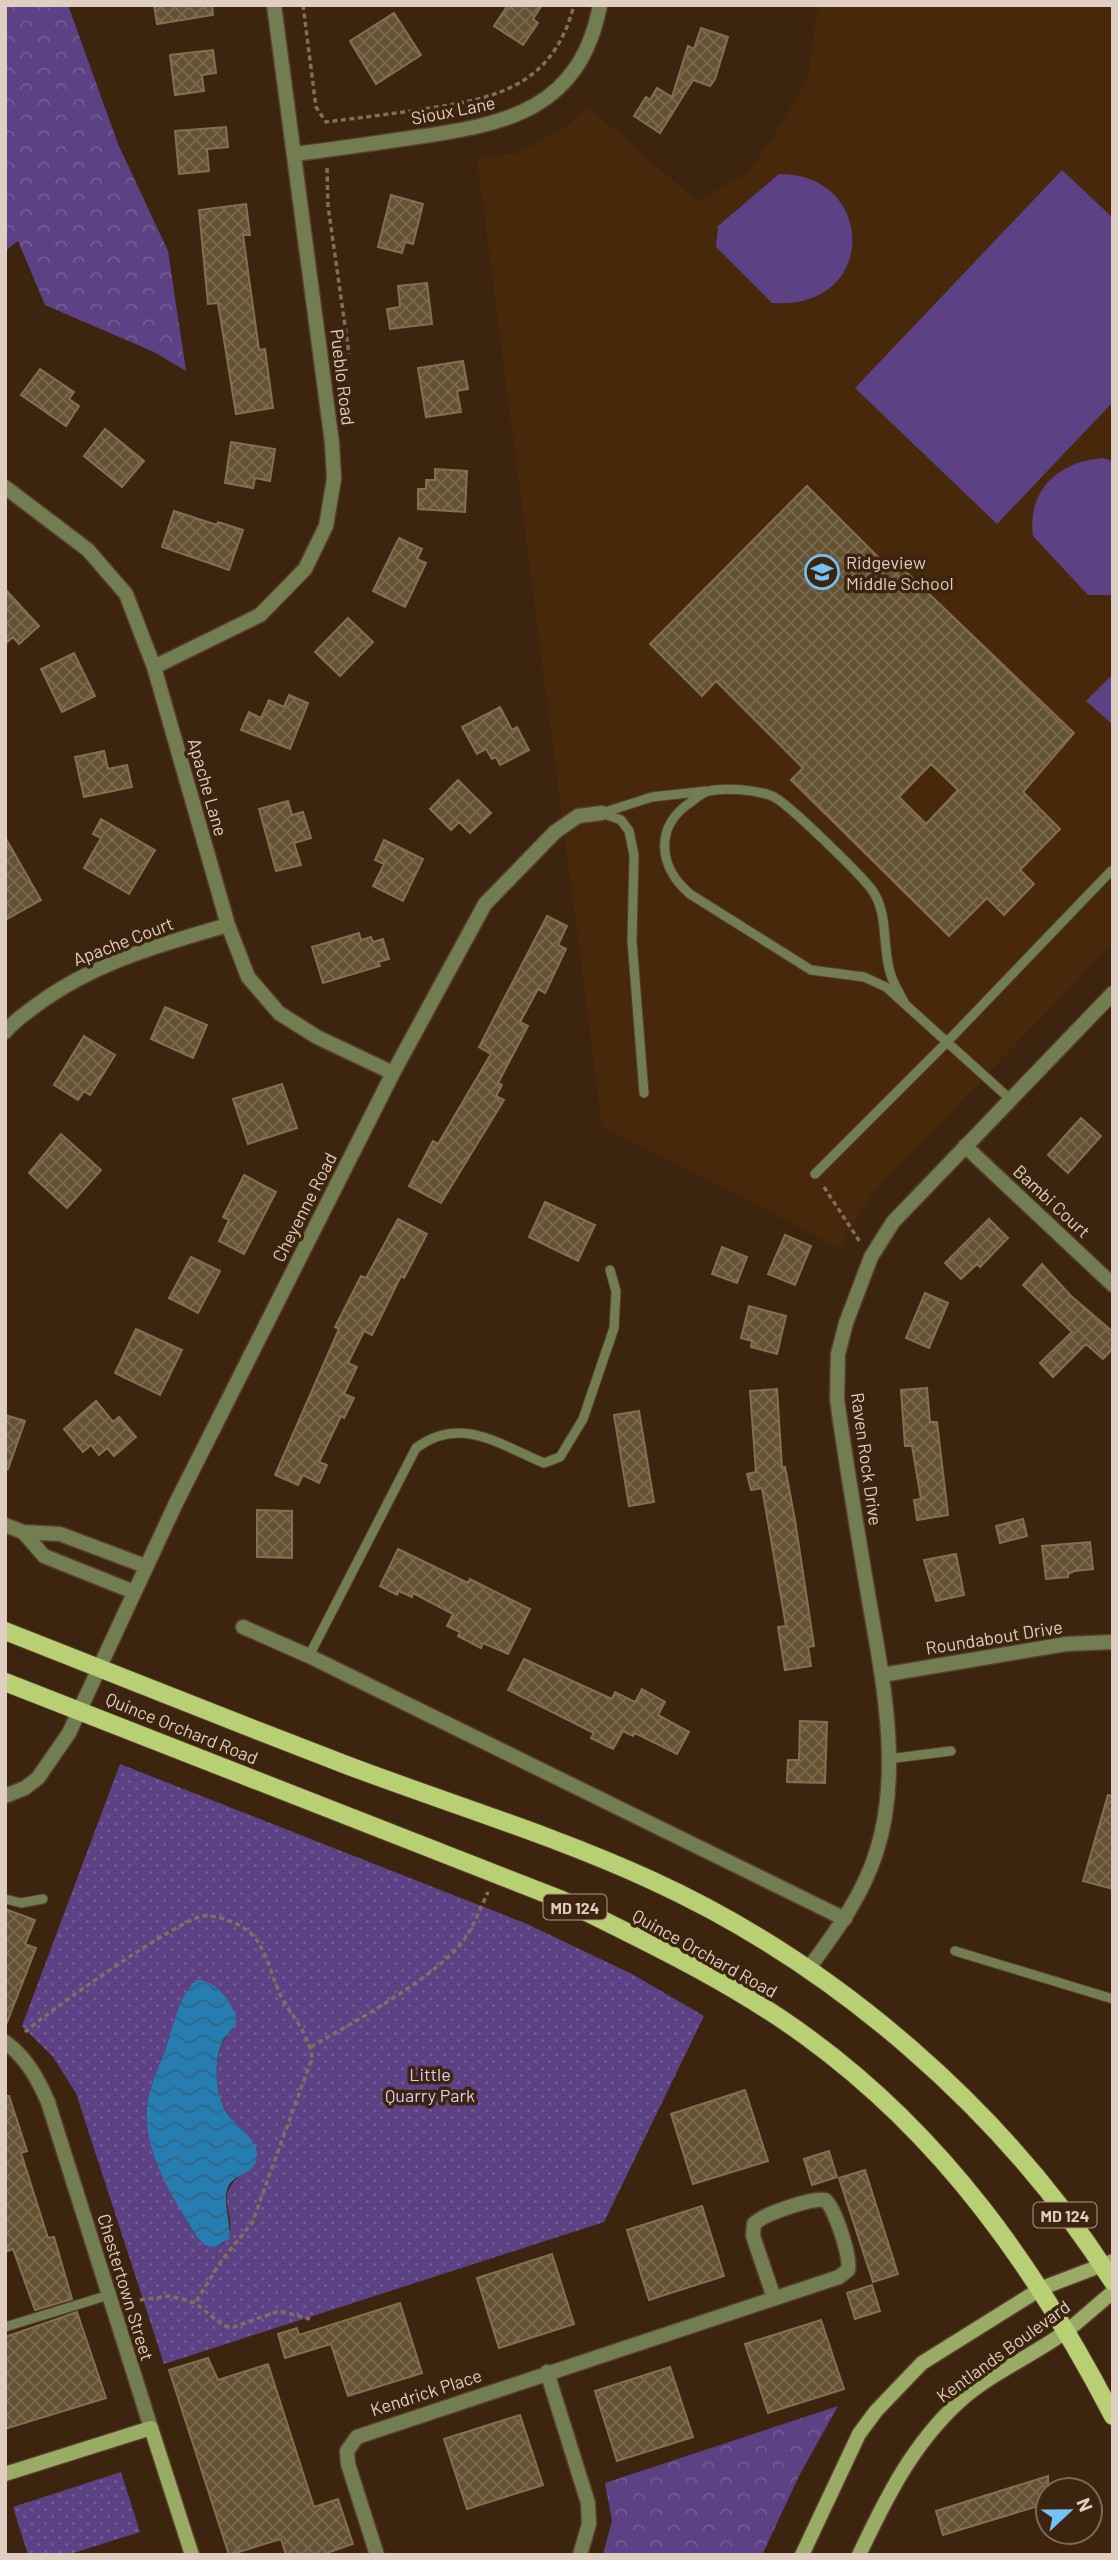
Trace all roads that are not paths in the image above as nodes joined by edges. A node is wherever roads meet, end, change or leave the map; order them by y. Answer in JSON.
{"nodes":[{"id":1,"x":274,"y":5,"type":"edge"},
{"id":2,"x":600,"y":5,"type":"edge"},
{"id":3,"x":295,"y":154,"type":"junction"},
{"id":4,"x":5,"y":487,"type":"edge"},
{"id":5,"x":154,"y":667,"type":"junction"},
{"id":6,"x":708,"y":791,"type":"junction"},
{"id":7,"x":602,"y":813,"type":"junction"},
{"id":8,"x":1111,"y":871,"type":"dead end"},
{"id":9,"x":228,"y":925,"type":"junction"},
{"id":10,"x":1113,"y":992,"type":"edge"},
{"id":11,"x":904,"y":1002,"type":"junction"},
{"id":12,"x":5,"y":1032,"type":"edge"},
{"id":13,"x":947,"y":1042,"type":"junction"},
{"id":14,"x":393,"y":1073,"type":"junction"},
{"id":15,"x":644,"y":1093,"type":"dead end"},
{"id":16,"x":1010,"y":1099,"type":"junction"},
{"id":17,"x":965,"y":1146,"type":"junction"},
{"id":18,"x":815,"y":1174,"type":"road end"},
{"id":19,"x":610,"y":1270,"type":"dead end"},
{"id":20,"x":1113,"y":1284,"type":"edge"},
{"id":21,"x":5,"y":1525,"type":"edge"},
{"id":22,"x":23,"y":1532,"type":"junction"},
{"id":23,"x":145,"y":1566,"type":"junction"},
{"id":24,"x":134,"y":1592,"type":"junction"},
{"id":25,"x":243,"y":1627,"type":"dead end"},
{"id":26,"x":5,"y":1631,"type":"edge"},
{"id":27,"x":1113,"y":1642,"type":"edge"},
{"id":28,"x":309,"y":1656,"type":"junction"},
{"id":29,"x":99,"y":1668,"type":"junction"},
{"id":30,"x":882,"y":1675,"type":"junction"},
{"id":31,"x":5,"y":1682,"type":"edge"},
{"id":32,"x":80,"y":1710,"type":"junction"},
{"id":33,"x":951,"y":1751,"type":"dead end"},
{"id":34,"x":888,"y":1759,"type":"junction"},
{"id":35,"x":5,"y":1796,"type":"edge"},
{"id":36,"x":5,"y":1899,"type":"edge"},
{"id":37,"x":43,"y":1899,"type":"dead end"},
{"id":38,"x":845,"y":1919,"type":"junction"},
{"id":39,"x":955,"y":1951,"type":"dead end"},
{"id":40,"x":809,"y":1968,"type":"junction"},
{"id":41,"x":1113,"y":1999,"type":"edge"},
{"id":42,"x":5,"y":2042,"type":"edge"},
{"id":43,"x":1110,"y":2270,"type":"edge"},
{"id":44,"x":1042,"y":2288,"type":"junction"},
{"id":45,"x":1113,"y":2292,"type":"edge"},
{"id":46,"x":109,"y":2295,"type":"junction"},
{"id":47,"x":774,"y":2298,"type":"junction"},
{"id":48,"x":5,"y":2328,"type":"edge"},
{"id":49,"x":1068,"y":2330,"type":"junction"},
{"id":50,"x":547,"y":2372,"type":"junction"},
{"id":51,"x":1113,"y":2416,"type":"edge"},
{"id":52,"x":151,"y":2428,"type":"junction"},
{"id":53,"x":5,"y":2474,"type":"edge"},
{"id":54,"x":192,"y":2555,"type":"edge"},
{"id":55,"x":377,"y":2555,"type":"edge"},
{"id":56,"x":580,"y":2555,"type":"edge"},
{"id":57,"x":802,"y":2555,"type":"edge"},
{"id":58,"x":859,"y":2555,"type":"edge"}],
"edges":[{"from":1,"to":3,"type":"street","name":"Pueblo Road"},
{"from":2,"to":3,"type":"street","name":"Sioux Lane"},
{"from":3,"to":5,"type":"street","name":"Pueblo Road"},
{"from":4,"to":5,"type":"street","name":"Apache Lane"},
{"from":5,"to":9,"type":"street","name":"Apache Lane"},
{"from":6,"to":7,"type":"lane"},
{"from":6,"to":11,"type":"lane"},
{"from":6,"to":11,"type":"lane"},
{"from":7,"to":14,"type":"street","name":"Cheyenne Road"},
{"from":7,"to":15,"type":"lane"},
{"from":8,"to":13,"type":"lane"},
{"from":9,"to":12,"type":"street","name":"Apache Court"},
{"from":9,"to":14,"type":"street","name":"Apache Lane"},
{"from":10,"to":16,"type":"street","name":"Raven Rock Drive"},
{"from":11,"to":13,"type":"lane"},
{"from":13,"to":16,"type":"lane"},
{"from":13,"to":18,"type":"lane"},
{"from":14,"to":23,"type":"street","name":"Cheyenne Road"},
{"from":16,"to":17,"type":"street","name":"Raven Rock Drive"},
{"from":17,"to":20,"type":"street","name":"Bambi Court"},
{"from":17,"to":30,"type":"street","name":"Raven Rock Drive"},
{"from":19,"to":28,"type":"lane"},
{"from":21,"to":22,"type":"street"},
{"from":22,"to":23,"type":"street"},
{"from":22,"to":24,"type":"street"},
{"from":23,"to":24,"type":"street","name":"Cheyenne Road"},
{"from":24,"to":29,"type":"street","name":"Cheyenne Road"},
{"from":25,"to":28,"type":"street"},
{"from":26,"to":29,"type":"main road","name":"Quince Orchard Road","number":"MD 124"},
{"from":27,"to":30,"type":"street","name":"Roundabout Drive"},
{"from":28,"to":38,"type":"street"},
{"from":29,"to":32,"type":"street","name":"Cheyenne Road"},
{"from":29,"to":40,"type":"main road","name":"Quince Orchard Road","number":"MD 124"},
{"from":30,"to":34,"type":"street","name":"Raven Rock Drive"},
{"from":31,"to":32,"type":"main road","name":"Quince Orchard Road","number":"MD 124"},
{"from":32,"to":35,"type":"street","name":"Cheyenne Road"},
{"from":32,"to":44,"type":"main road","name":"Quince Orchard Road","number":"MD 124"},
{"from":33,"to":34,"type":"lane"},
{"from":34,"to":38,"type":"street","name":"Raven Rock Drive"},
{"from":36,"to":37,"type":"lane"},
{"from":38,"to":40,"type":"street","name":"Raven Rock Drive"},
{"from":39,"to":41,"type":"lane"},
{"from":40,"to":43,"type":"main road","name":"Quince Orchard Road","number":"MD 124"},
{"from":42,"to":46,"type":"street","name":"Chestertown Street"},
{"from":43,"to":44,"type":"street","name":"Kentlands Boulevard"},
{"from":44,"to":49,"type":"main road","name":"Quince Orchard Road","number":"MD 124"},
{"from":44,"to":57,"type":"street","name":"Kentlands Boulevard"},
{"from":45,"to":49,"type":"street","name":"Kentlands Boulevard"},
{"from":46,"to":48,"type":"lane"},
{"from":46,"to":52,"type":"street","name":"Chestertown Street"},
{"from":47,"to":47,"type":"street","name":"Kendrick Place"},
{"from":47,"to":50,"type":"street","name":"Kendrick Place"},
{"from":49,"to":51,"type":"main road","name":"Quince Orchard Road","number":"MD 124"},
{"from":49,"to":58,"type":"street","name":"Kentlands Boulevard"},
{"from":50,"to":55,"type":"street","name":"Kendrick Place"},
{"from":50,"to":56,"type":"street"},
{"from":52,"to":53,"type":"street"},
{"from":52,"to":54,"type":"street","name":"Chestertown Street"}]}
